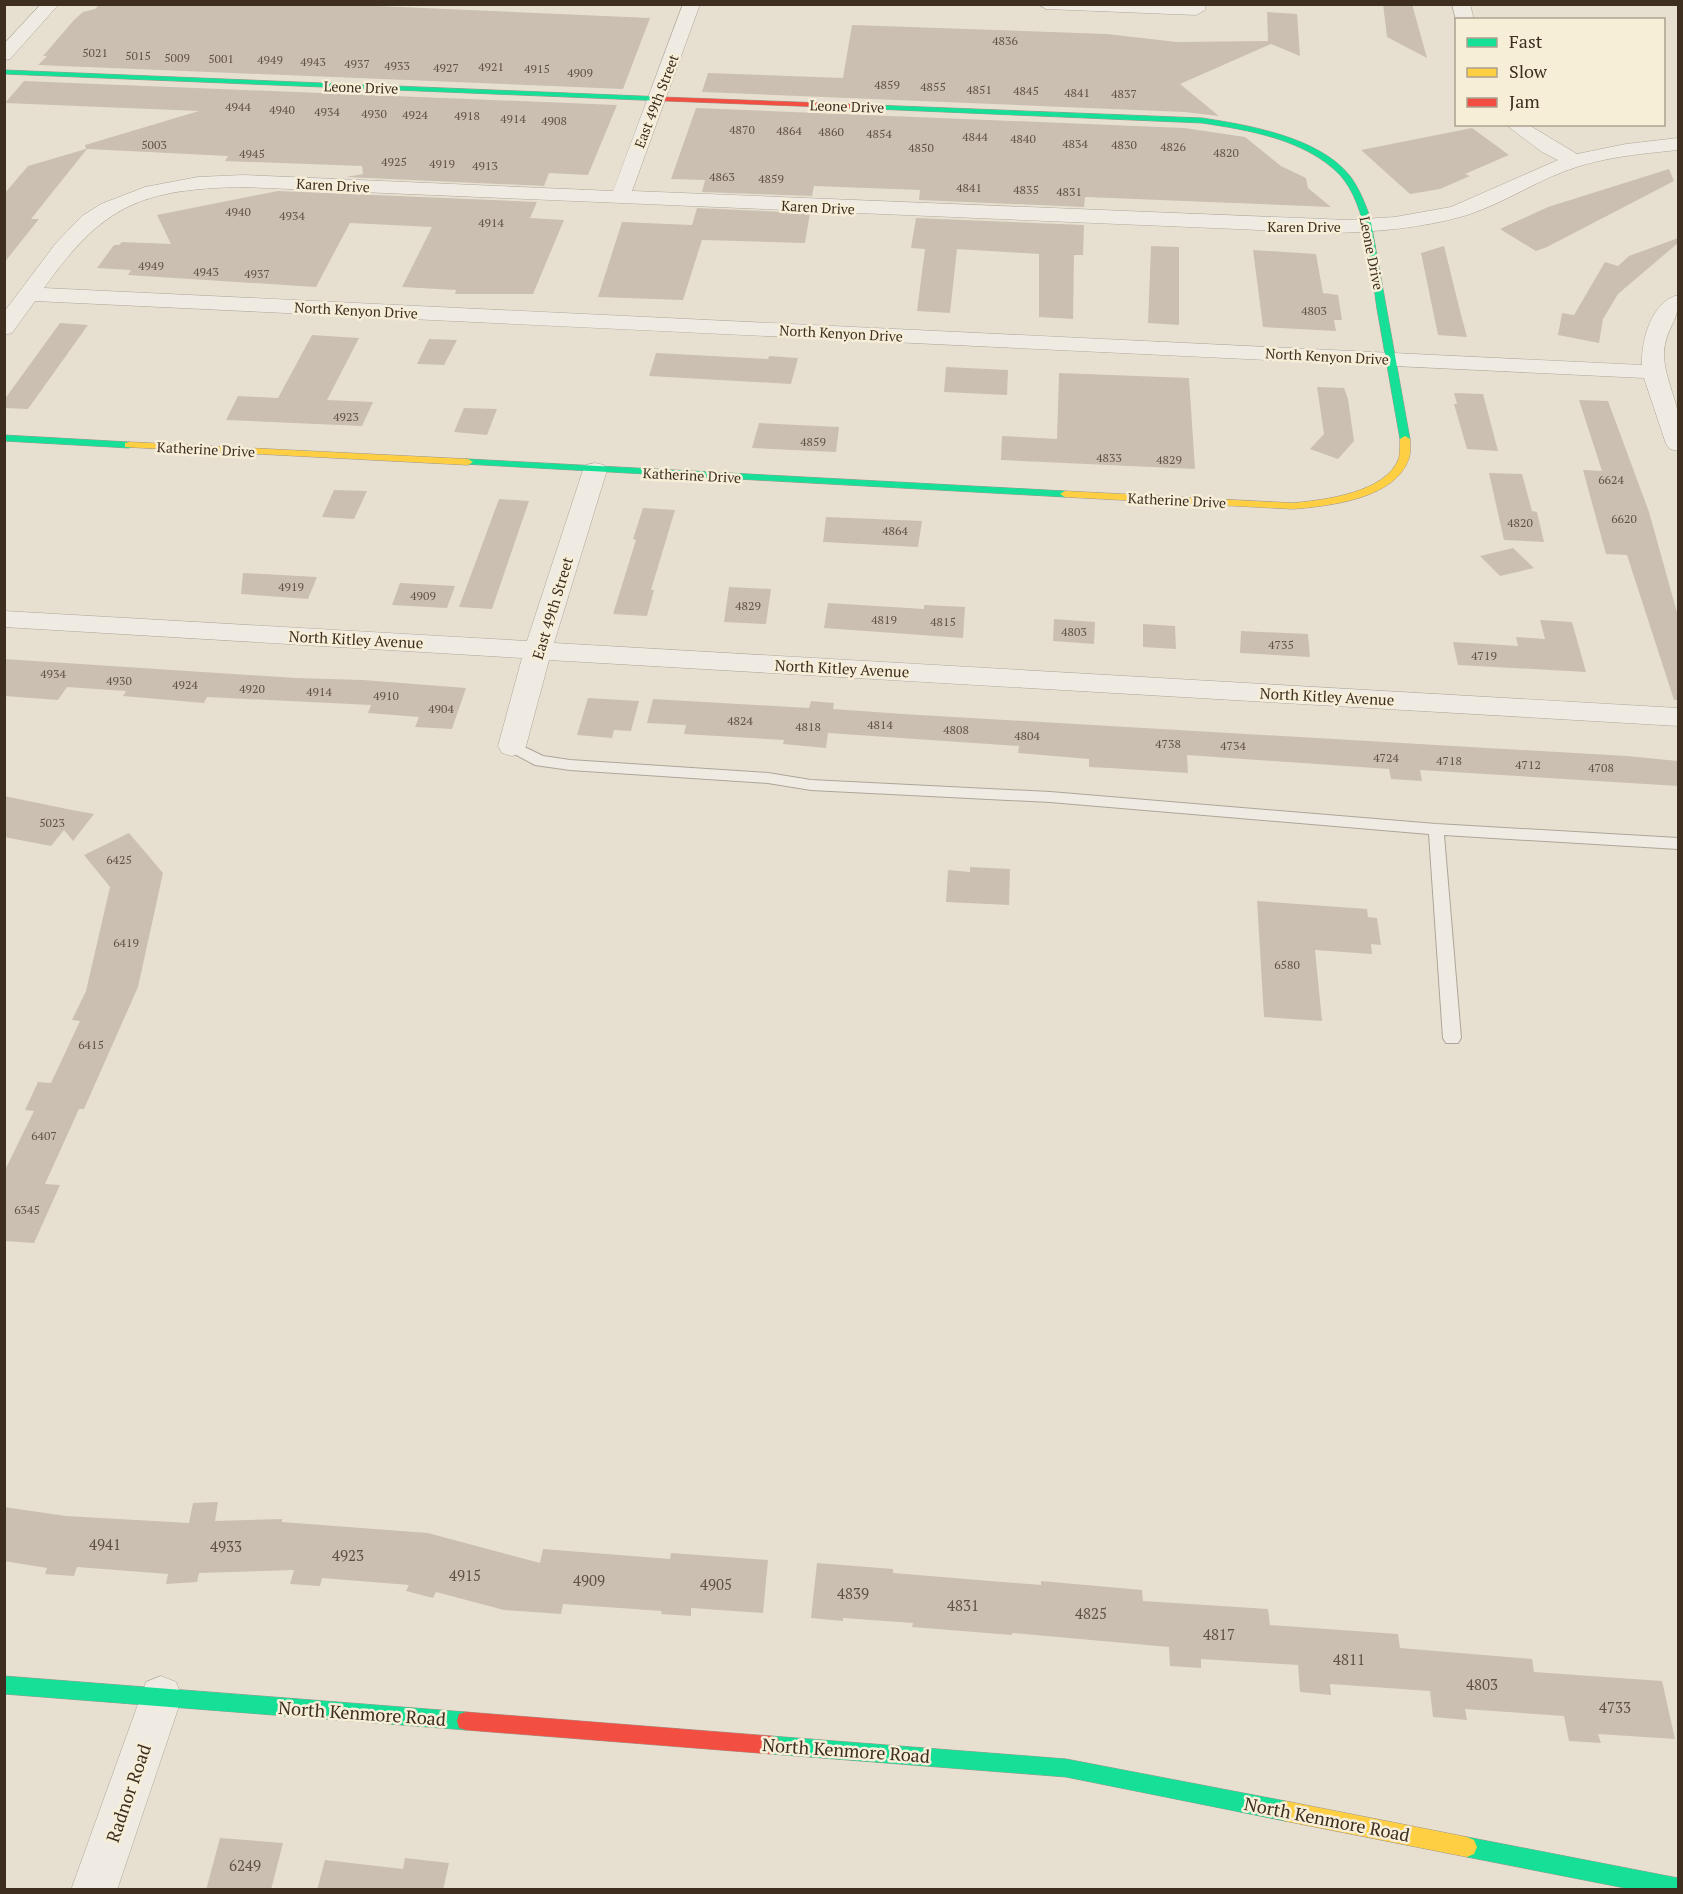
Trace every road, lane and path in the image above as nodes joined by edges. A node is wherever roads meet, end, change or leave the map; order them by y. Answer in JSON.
{"nodes":[{"id":1,"x":51,"y":4,"type":"edge"},
{"id":2,"x":692,"y":4,"type":"edge"},
{"id":3,"x":1046,"y":4,"type":"edge"},
{"id":4,"x":1196,"y":7,"type":"edge"},
{"id":5,"x":4,"y":55,"type":"edge"},
{"id":6,"x":4,"y":72,"type":"edge"},
{"id":7,"x":657,"y":98,"type":"junction"},
{"id":8,"x":1517,"y":126,"type":"edge"},
{"id":9,"x":1678,"y":144,"type":"edge"},
{"id":10,"x":1575,"y":161,"type":"junction"},
{"id":11,"x":620,"y":198,"type":"junction"},
{"id":12,"x":1367,"y":225,"type":"junction"},
{"id":13,"x":30,"y":294,"type":"junction"},
{"id":14,"x":1678,"y":302,"type":"edge"},
{"id":15,"x":4,"y":328,"type":"edge"},
{"id":16,"x":1392,"y":359,"type":"junction"},
{"id":17,"x":1653,"y":372,"type":"junction"},
{"id":18,"x":4,"y":438,"type":"edge"},
{"id":19,"x":1678,"y":444,"type":"edge"},
{"id":20,"x":595,"y":470,"type":"junction"},
{"id":21,"x":1376,"y":486,"type":"joint"},
{"id":22,"x":4,"y":619,"type":"edge"},
{"id":23,"x":538,"y":650,"type":"junction"},
{"id":24,"x":1678,"y":717,"type":"edge"},
{"id":25,"x":512,"y":746,"type":"joint"},
{"id":26,"x":1436,"y":829,"type":"junction"},
{"id":27,"x":1678,"y":844,"type":"edge"},
{"id":28,"x":1452,"y":1038,"type":"dead end"},
{"id":29,"x":4,"y":1685,"type":"edge"},
{"id":30,"x":161,"y":1697,"type":"junction"},
{"id":31,"x":1678,"y":1888,"type":"edge"},
{"id":32,"x":94,"y":1890,"type":"edge"}],
"edges":[{"from":1,"to":5,"type":"street"},
{"from":2,"to":7,"type":"street","name":"East 49th Street"},
{"from":3,"to":4,"type":"street"},
{"from":6,"to":7,"type":"street","name":"Leone Drive"},
{"from":7,"to":11,"type":"street","name":"East 49th Street"},
{"from":7,"to":12,"type":"street","name":"Leone Drive"},
{"from":8,"to":10,"type":"street"},
{"from":9,"to":10,"type":"street","name":"Karen Drive"},
{"from":10,"to":12,"type":"street","name":"Karen Drive"},
{"from":11,"to":12,"type":"street","name":"Karen Drive"},
{"from":11,"to":13,"type":"street","name":"Karen Drive"},
{"from":12,"to":16,"type":"street","name":"Leone Drive"},
{"from":13,"to":15,"type":"street","name":"Karen Drive"},
{"from":13,"to":16,"type":"street","name":"North Kenyon Drive"},
{"from":14,"to":17,"type":"street"},
{"from":16,"to":17,"type":"street","name":"North Kenyon Drive"},
{"from":16,"to":21,"type":"street","name":"Leone Drive"},
{"from":17,"to":19,"type":"street"},
{"from":18,"to":20,"type":"street","name":"Katherine Drive"},
{"from":20,"to":21,"type":"street","name":"Katherine Drive"},
{"from":20,"to":23,"type":"street","name":"East 49th Street"},
{"from":22,"to":23,"type":"street","name":"North Kitley Avenue"},
{"from":23,"to":24,"type":"street","name":"North Kitley Avenue"},
{"from":23,"to":25,"type":"street","name":"East 49th Street"},
{"from":25,"to":26,"type":"lane"},
{"from":26,"to":27,"type":"lane"},
{"from":26,"to":28,"type":"lane"},
{"from":29,"to":30,"type":"street","name":"North Kenmore Road"},
{"from":30,"to":31,"type":"street","name":"North Kenmore Road"},
{"from":30,"to":32,"type":"street","name":"Radnor Road"}]}
